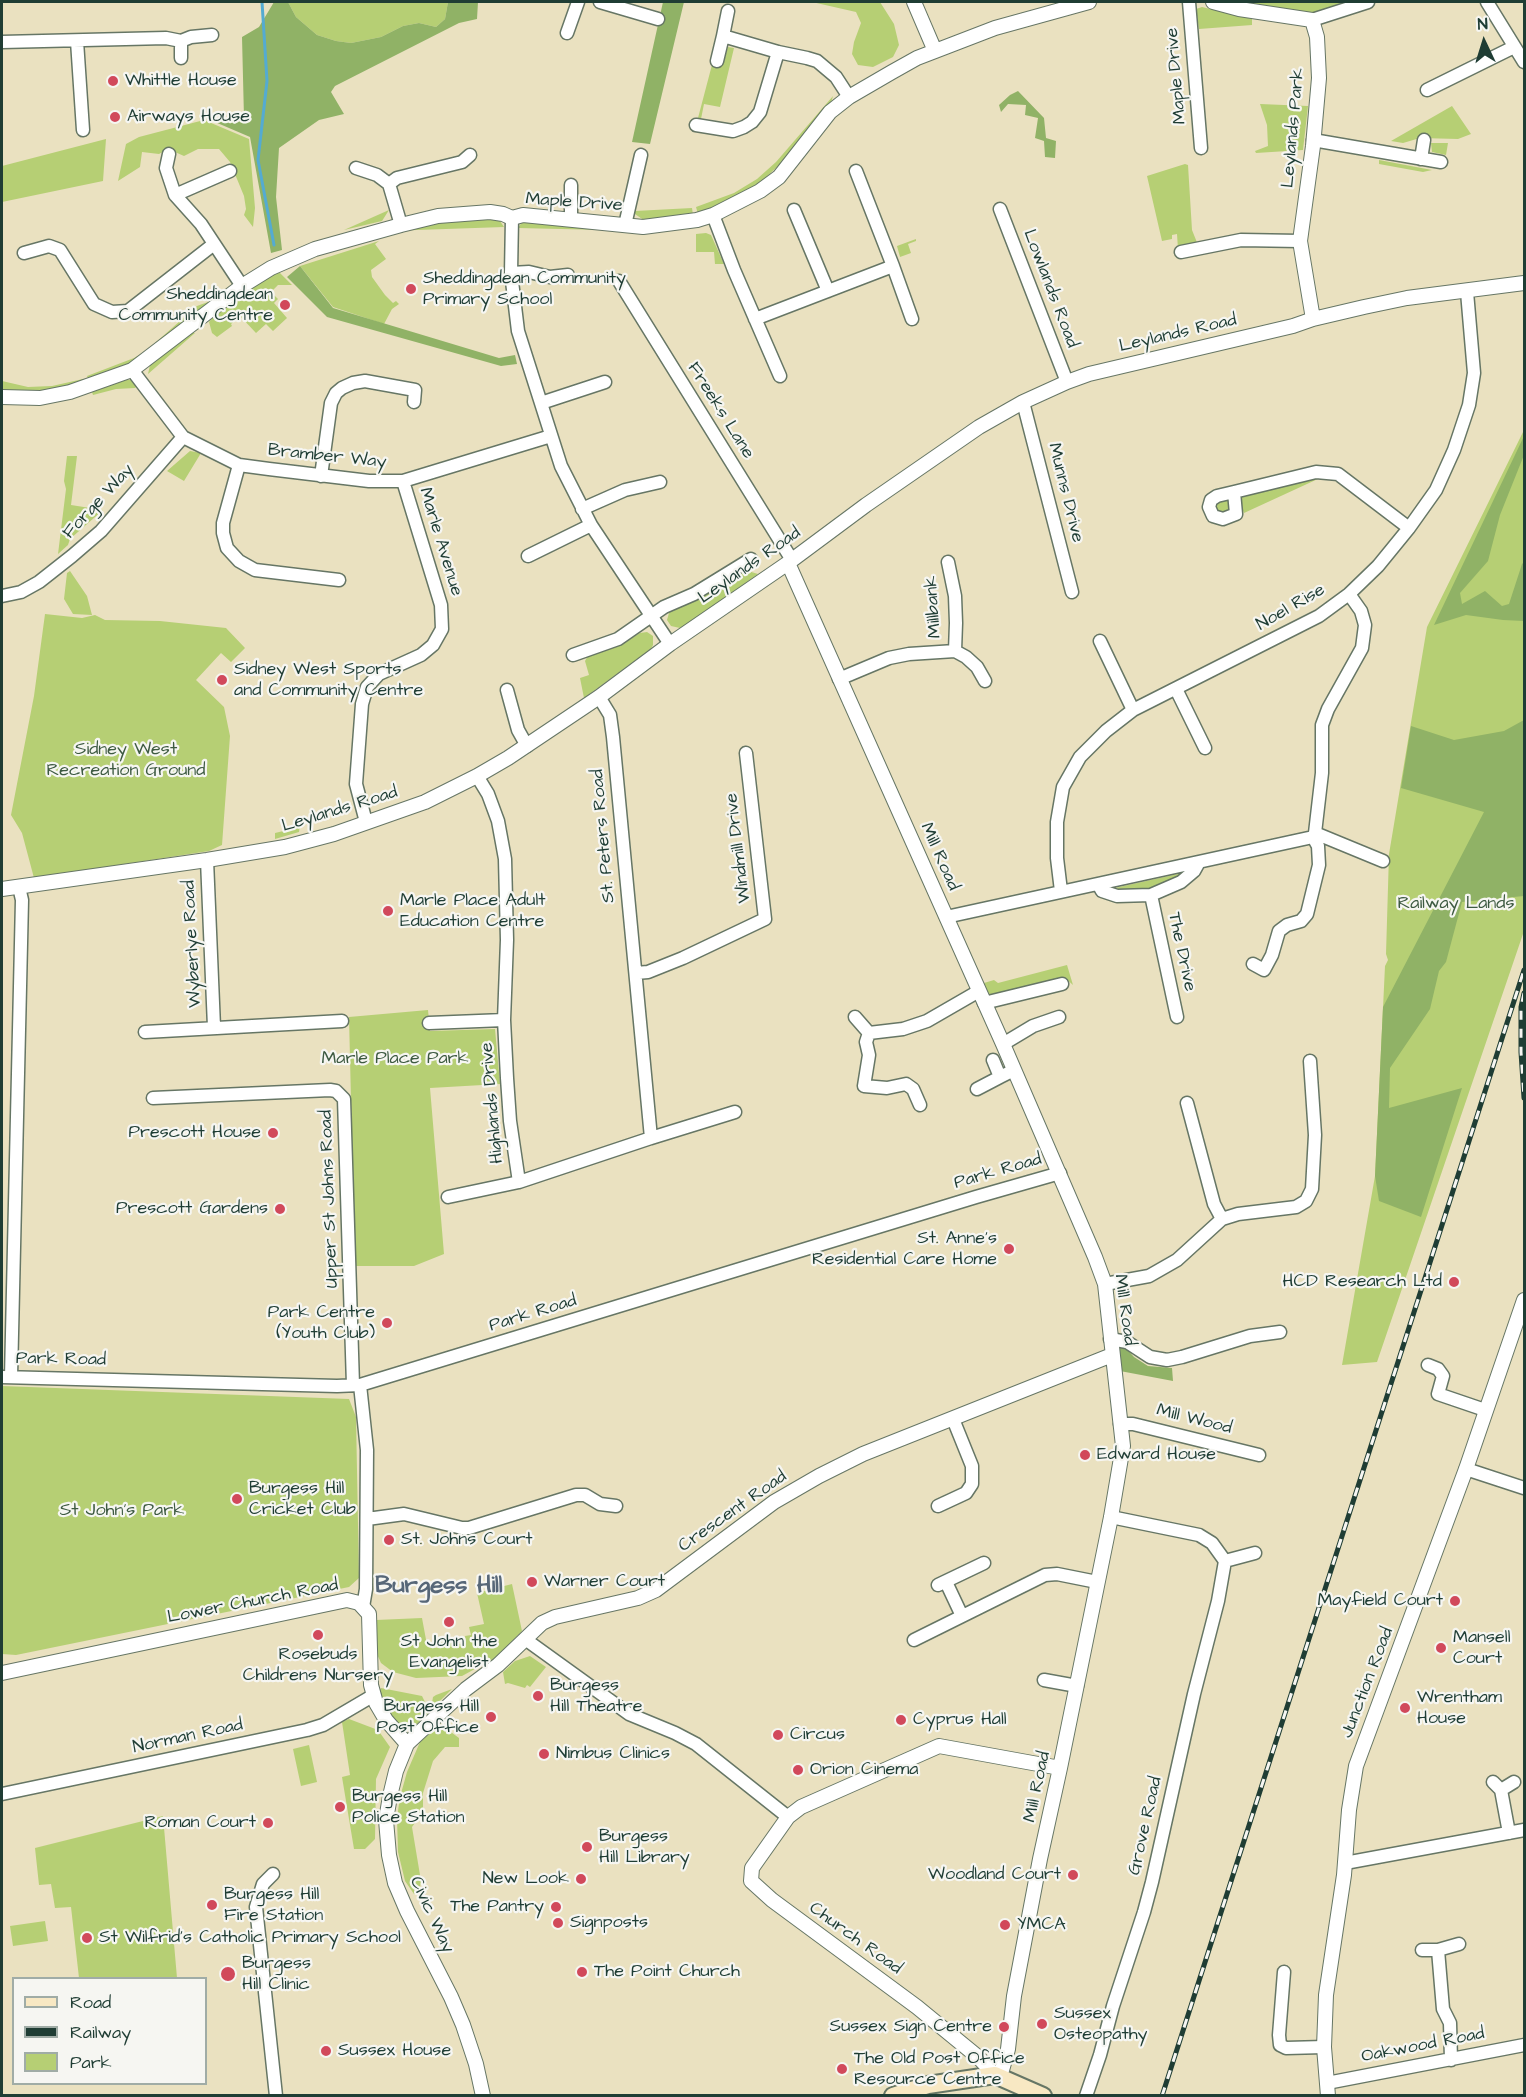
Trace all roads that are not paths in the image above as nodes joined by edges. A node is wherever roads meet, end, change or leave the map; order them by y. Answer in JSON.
{"nodes":[{"id":1,"x":578,"y":2,"type":"edge"},
{"id":2,"x":600,"y":2,"type":"edge"},
{"id":3,"x":914,"y":2,"type":"edge"},
{"id":4,"x":1089,"y":2,"type":"edge"},
{"id":5,"x":1189,"y":2,"type":"edge"},
{"id":6,"x":1213,"y":2,"type":"edge"},
{"id":7,"x":1368,"y":2,"type":"edge"},
{"id":8,"x":1487,"y":2,"type":"edge"},
{"id":9,"x":728,"y":11,"type":"dead end"},
{"id":10,"x":658,"y":19,"type":"dead end"},
{"id":11,"x":1312,"y":20,"type":"junction"},
{"id":12,"x":567,"y":33,"type":"dead end"},
{"id":13,"x":212,"y":35,"type":"dead end"},
{"id":14,"x":723,"y":36,"type":"junction"},
{"id":15,"x":181,"y":40,"type":"junction"},
{"id":16,"x":77,"y":41,"type":"junction"},
{"id":17,"x":2,"y":42,"type":"edge"},
{"id":18,"x":1514,"y":47,"type":"junction"},
{"id":19,"x":935,"y":51,"type":"junction"},
{"id":20,"x":778,"y":52,"type":"junction"},
{"id":21,"x":182,"y":58,"type":"dead end"},
{"id":22,"x":717,"y":61,"type":"dead end"},
{"id":23,"x":1524,"y":62,"type":"edge"},
{"id":24,"x":1427,"y":90,"type":"dead end"},
{"id":25,"x":849,"y":97,"type":"junction"},
{"id":26,"x":696,"y":125,"type":"dead end"},
{"id":27,"x":83,"y":130,"type":"dead end"},
{"id":28,"x":1313,"y":140,"type":"junction"},
{"id":29,"x":1424,"y":140,"type":"dead end"},
{"id":30,"x":1201,"y":148,"type":"dead end"},
{"id":31,"x":169,"y":154,"type":"dead end"},
{"id":32,"x":470,"y":155,"type":"dead end"},
{"id":33,"x":641,"y":155,"type":"dead end"},
{"id":34,"x":1421,"y":159,"type":"junction"},
{"id":35,"x":1442,"y":162,"type":"dead end"},
{"id":36,"x":356,"y":168,"type":"dead end"},
{"id":37,"x":230,"y":171,"type":"dead end"},
{"id":38,"x":856,"y":171,"type":"dead end"},
{"id":39,"x":389,"y":184,"type":"junction"},
{"id":40,"x":571,"y":185,"type":"dead end"},
{"id":41,"x":175,"y":195,"type":"junction"},
{"id":42,"x":1000,"y":209,"type":"dead end"},
{"id":43,"x":794,"y":210,"type":"dead end"},
{"id":44,"x":713,"y":215,"type":"junction"},
{"id":45,"x":512,"y":218,"type":"junction"},
{"id":46,"x":571,"y":219,"type":"junction"},
{"id":47,"x":400,"y":225,"type":"junction"},
{"id":48,"x":625,"y":225,"type":"junction"},
{"id":49,"x":1300,"y":241,"type":"junction"},
{"id":50,"x":214,"y":244,"type":"junction"},
{"id":51,"x":1181,"y":252,"type":"dead end"},
{"id":52,"x":24,"y":253,"type":"dead end"},
{"id":53,"x":893,"y":266,"type":"junction"},
{"id":54,"x":511,"y":273,"type":"junction"},
{"id":55,"x":568,"y":275,"type":"dead end"},
{"id":56,"x":619,"y":280,"type":"dead end"},
{"id":57,"x":1524,"y":283,"type":"edge"},
{"id":58,"x":242,"y":286,"type":"junction"},
{"id":59,"x":828,"y":291,"type":"junction"},
{"id":60,"x":1467,"y":292,"type":"junction"},
{"id":61,"x":755,"y":319,"type":"junction"},
{"id":62,"x":912,"y":319,"type":"dead end"},
{"id":63,"x":1313,"y":319,"type":"junction"},
{"id":64,"x":132,"y":370,"type":"junction"},
{"id":65,"x":780,"y":376,"type":"dead end"},
{"id":66,"x":605,"y":382,"type":"dead end"},
{"id":67,"x":1067,"y":382,"type":"junction"},
{"id":68,"x":2,"y":397,"type":"edge"},
{"id":69,"x":414,"y":402,"type":"dead end"},
{"id":70,"x":1023,"y":402,"type":"junction"},
{"id":71,"x":541,"y":404,"type":"junction"},
{"id":72,"x":551,"y":436,"type":"junction"},
{"id":73,"x":183,"y":437,"type":"junction"},
{"id":74,"x":239,"y":465,"type":"junction"},
{"id":75,"x":321,"y":476,"type":"junction"},
{"id":76,"x":402,"y":482,"type":"junction"},
{"id":77,"x":660,"y":482,"type":"dead end"},
{"id":78,"x":1234,"y":492,"type":"dead end"},
{"id":79,"x":582,"y":509,"type":"junction"},
{"id":80,"x":591,"y":525,"type":"junction"},
{"id":81,"x":1409,"y":528,"type":"junction"},
{"id":82,"x":528,"y":556,"type":"dead end"},
{"id":83,"x":751,"y":559,"type":"dead end"},
{"id":84,"x":790,"y":561,"type":"junction"},
{"id":85,"x":948,"y":561,"type":"dead end"},
{"id":86,"x":339,"y":580,"type":"dead end"},
{"id":87,"x":1072,"y":592,"type":"dead end"},
{"id":88,"x":1349,"y":594,"type":"junction"},
{"id":89,"x":2,"y":596,"type":"edge"},
{"id":90,"x":652,"y":616,"type":"junction"},
{"id":91,"x":1100,"y":641,"type":"dead end"},
{"id":92,"x":670,"y":644,"type":"junction"},
{"id":93,"x":955,"y":651,"type":"junction"},
{"id":94,"x":573,"y":655,"type":"dead end"},
{"id":95,"x":839,"y":679,"type":"junction"},
{"id":96,"x":985,"y":681,"type":"dead end"},
{"id":97,"x":1176,"y":689,"type":"junction"},
{"id":98,"x":507,"y":690,"type":"dead end"},
{"id":99,"x":599,"y":697,"type":"junction"},
{"id":100,"x":1133,"y":710,"type":"junction"},
{"id":101,"x":527,"y":746,"type":"junction"},
{"id":102,"x":1205,"y":748,"type":"dead end"},
{"id":103,"x":746,"y":753,"type":"dead end"},
{"id":104,"x":477,"y":776,"type":"junction"},
{"id":105,"x":366,"y":822,"type":"junction"},
{"id":106,"x":1314,"y":835,"type":"junction"},
{"id":107,"x":207,"y":860,"type":"junction"},
{"id":108,"x":1383,"y":861,"type":"dead end"},
{"id":109,"x":1199,"y":862,"type":"junction"},
{"id":110,"x":1098,"y":884,"type":"junction"},
{"id":111,"x":19,"y":886,"type":"junction"},
{"id":112,"x":2,"y":890,"type":"edge"},
{"id":113,"x":1061,"y":891,"type":"junction"},
{"id":114,"x":1151,"y":895,"type":"junction"},
{"id":115,"x":946,"y":917,"type":"junction"},
{"id":116,"x":1253,"y":964,"type":"dead end"},
{"id":117,"x":636,"y":973,"type":"junction"},
{"id":118,"x":1062,"y":984,"type":"dead end"},
{"id":119,"x":982,"y":997,"type":"junction"},
{"id":120,"x":855,"y":1017,"type":"dead end"},
{"id":121,"x":1059,"y":1017,"type":"dead end"},
{"id":122,"x":1176,"y":1017,"type":"dead end"},
{"id":123,"x":342,"y":1020,"type":"dead end"},
{"id":124,"x":504,"y":1020,"type":"junction"},
{"id":125,"x":429,"y":1023,"type":"dead end"},
{"id":126,"x":214,"y":1027,"type":"junction"},
{"id":127,"x":144,"y":1032,"type":"dead end"},
{"id":128,"x":869,"y":1034,"type":"junction"},
{"id":129,"x":1003,"y":1044,"type":"junction"},
{"id":130,"x":993,"y":1060,"type":"dead end"},
{"id":131,"x":1310,"y":1061,"type":"dead end"},
{"id":132,"x":1014,"y":1070,"type":"junction"},
{"id":133,"x":1000,"y":1077,"type":"junction"},
{"id":134,"x":977,"y":1089,"type":"dead end"},
{"id":135,"x":153,"y":1098,"type":"dead end"},
{"id":136,"x":1187,"y":1103,"type":"dead end"},
{"id":137,"x":920,"y":1105,"type":"dead end"},
{"id":138,"x":735,"y":1112,"type":"dead end"},
{"id":139,"x":651,"y":1138,"type":"junction"},
{"id":140,"x":1060,"y":1173,"type":"junction"},
{"id":141,"x":519,"y":1182,"type":"junction"},
{"id":142,"x":448,"y":1197,"type":"dead end"},
{"id":143,"x":1222,"y":1219,"type":"junction"},
{"id":144,"x":1105,"y":1284,"type":"junction"},
{"id":145,"x":1524,"y":1300,"type":"edge"},
{"id":146,"x":1280,"y":1332,"type":"dead end"},
{"id":147,"x":1110,"y":1340,"type":"junction"},
{"id":148,"x":1112,"y":1355,"type":"junction"},
{"id":149,"x":1428,"y":1365,"type":"dead end"},
{"id":150,"x":6,"y":1377,"type":"edge"},
{"id":151,"x":357,"y":1385,"type":"junction"},
{"id":152,"x":1485,"y":1410,"type":"junction"},
{"id":153,"x":953,"y":1419,"type":"junction"},
{"id":154,"x":1120,"y":1425,"type":"junction"},
{"id":155,"x":1259,"y":1455,"type":"dead end"},
{"id":156,"x":1466,"y":1469,"type":"junction"},
{"id":157,"x":1524,"y":1488,"type":"edge"},
{"id":158,"x":616,"y":1506,"type":"dead end"},
{"id":159,"x":938,"y":1506,"type":"dead end"},
{"id":160,"x":1111,"y":1517,"type":"junction"},
{"id":161,"x":367,"y":1520,"type":"junction"},
{"id":162,"x":1255,"y":1553,"type":"dead end"},
{"id":163,"x":1225,"y":1561,"type":"junction"},
{"id":164,"x":984,"y":1563,"type":"dead end"},
{"id":165,"x":1096,"y":1582,"type":"junction"},
{"id":166,"x":363,"y":1607,"type":"junction"},
{"id":167,"x":963,"y":1616,"type":"junction"},
{"id":168,"x":525,"y":1639,"type":"junction"},
{"id":169,"x":914,"y":1640,"type":"dead end"},
{"id":170,"x":2,"y":1673,"type":"edge"},
{"id":171,"x":1044,"y":1680,"type":"dead end"},
{"id":172,"x":1077,"y":1686,"type":"junction"},
{"id":173,"x":374,"y":1695,"type":"junction"},
{"id":174,"x":407,"y":1744,"type":"junction"},
{"id":175,"x":1060,"y":1768,"type":"junction"},
{"id":176,"x":1514,"y":1782,"type":"dead end"},
{"id":177,"x":2,"y":1794,"type":"edge"},
{"id":178,"x":788,"y":1817,"type":"junction"},
{"id":179,"x":1524,"y":1830,"type":"edge"},
{"id":180,"x":1509,"y":1833,"type":"junction"},
{"id":181,"x":1345,"y":1863,"type":"junction"},
{"id":182,"x":273,"y":1874,"type":"dead end"},
{"id":183,"x":1459,"y":1944,"type":"dead end"},
{"id":184,"x":1422,"y":1950,"type":"dead end"},
{"id":185,"x":1438,"y":1950,"type":"junction"},
{"id":186,"x":1284,"y":1972,"type":"dead end"},
{"id":187,"x":1524,"y":2045,"type":"edge"},
{"id":188,"x":1324,"y":2047,"type":"junction"},
{"id":189,"x":1451,"y":2060,"type":"junction"},
{"id":190,"x":995,"y":2075,"type":"junction"},
{"id":191,"x":1328,"y":2089,"type":"edge"},
{"id":192,"x":276,"y":2096,"type":"edge"},
{"id":193,"x":483,"y":2096,"type":"edge"},
{"id":194,"x":893,"y":2096,"type":"edge"},
{"id":195,"x":1043,"y":2096,"type":"edge"},
{"id":196,"x":1086,"y":2096,"type":"edge"}],
"edges":[{"from":1,"to":12,"type":"street"},
{"from":2,"to":10,"type":"street"},
{"from":3,"to":19,"type":"street"},
{"from":4,"to":19,"type":"street","name":"Maple Drive"},
{"from":5,"to":30,"type":"street","name":"Maple Drive"},
{"from":6,"to":11,"type":"street"},
{"from":7,"to":11,"type":"street"},
{"from":8,"to":18,"type":"street"},
{"from":9,"to":14,"type":"street"},
{"from":11,"to":28,"type":"street","name":"Leylands Park"},
{"from":13,"to":15,"type":"street"},
{"from":14,"to":20,"type":"street"},
{"from":14,"to":22,"type":"street"},
{"from":15,"to":16,"type":"street"},
{"from":15,"to":21,"type":"street"},
{"from":16,"to":17,"type":"street"},
{"from":16,"to":27,"type":"street"},
{"from":18,"to":23,"type":"street"},
{"from":18,"to":24,"type":"street"},
{"from":19,"to":25,"type":"street","name":"Maple Drive"},
{"from":20,"to":25,"type":"street"},
{"from":20,"to":26,"type":"street"},
{"from":25,"to":44,"type":"street","name":"Maple Drive"},
{"from":28,"to":34,"type":"street"},
{"from":28,"to":49,"type":"street","name":"Leylands Park"},
{"from":29,"to":34,"type":"street"},
{"from":31,"to":41,"type":"street"},
{"from":32,"to":39,"type":"street"},
{"from":33,"to":48,"type":"street"},
{"from":34,"to":35,"type":"street"},
{"from":36,"to":39,"type":"street"},
{"from":37,"to":41,"type":"street"},
{"from":38,"to":53,"type":"street"},
{"from":39,"to":47,"type":"street"},
{"from":40,"to":46,"type":"street"},
{"from":41,"to":50,"type":"street"},
{"from":42,"to":67,"type":"street","name":"Lowlands Road"},
{"from":43,"to":59,"type":"street"},
{"from":44,"to":48,"type":"street","name":"Maple Drive"},
{"from":44,"to":61,"type":"street"},
{"from":45,"to":46,"type":"street","name":"Maple Drive"},
{"from":45,"to":47,"type":"street","name":"Maple Drive"},
{"from":45,"to":54,"type":"street"},
{"from":46,"to":48,"type":"street","name":"Maple Drive"},
{"from":47,"to":58,"type":"street","name":"Maple Drive"},
{"from":49,"to":51,"type":"street"},
{"from":49,"to":63,"type":"street","name":"Leylands Park"},
{"from":50,"to":52,"type":"street"},
{"from":50,"to":58,"type":"street"},
{"from":53,"to":59,"type":"street"},
{"from":53,"to":62,"type":"street"},
{"from":54,"to":55,"type":"street"},
{"from":54,"to":71,"type":"street"},
{"from":56,"to":84,"type":"street","name":"Freeks Lane"},
{"from":57,"to":60,"type":"street","name":"Leylands Road"},
{"from":58,"to":64,"type":"street","name":"Maple Drive"},
{"from":59,"to":61,"type":"street"},
{"from":60,"to":63,"type":"street","name":"Leylands Road"},
{"from":60,"to":81,"type":"street","name":"Noel Rise"},
{"from":61,"to":65,"type":"street"},
{"from":63,"to":67,"type":"street","name":"Leylands Road"},
{"from":64,"to":68,"type":"street","name":"Maple Drive"},
{"from":64,"to":73,"type":"street","name":"Bramber Way"},
{"from":66,"to":71,"type":"street"},
{"from":67,"to":70,"type":"street","name":"Leylands Road"},
{"from":69,"to":75,"type":"street"},
{"from":70,"to":84,"type":"street","name":"Leylands Road"},
{"from":70,"to":87,"type":"street","name":"Munns Drive"},
{"from":71,"to":72,"type":"street"},
{"from":72,"to":76,"type":"street","name":"Bramber Way"},
{"from":72,"to":79,"type":"street"},
{"from":73,"to":74,"type":"street","name":"Bramber Way"},
{"from":73,"to":89,"type":"street","name":"Forge Way"},
{"from":74,"to":75,"type":"street","name":"Bramber Way"},
{"from":74,"to":86,"type":"street"},
{"from":75,"to":76,"type":"street","name":"Bramber Way"},
{"from":76,"to":105,"type":"street","name":"Marle Avenue"},
{"from":77,"to":79,"type":"street"},
{"from":78,"to":81,"type":"street"},
{"from":79,"to":80,"type":"street"},
{"from":80,"to":82,"type":"street"},
{"from":80,"to":90,"type":"street"},
{"from":81,"to":88,"type":"street","name":"Noel Rise"},
{"from":83,"to":90,"type":"street"},
{"from":84,"to":92,"type":"street","name":"Leylands Road"},
{"from":84,"to":95,"type":"street","name":"Mill Road"},
{"from":85,"to":93,"type":"street","name":"Millbank"},
{"from":88,"to":97,"type":"street","name":"Noel Rise"},
{"from":88,"to":106,"type":"street"},
{"from":90,"to":92,"type":"street"},
{"from":90,"to":94,"type":"street"},
{"from":91,"to":100,"type":"street"},
{"from":92,"to":99,"type":"street","name":"Leylands Road"},
{"from":93,"to":95,"type":"street","name":"Millbank"},
{"from":93,"to":96,"type":"street","name":"Millbank"},
{"from":95,"to":115,"type":"street","name":"Mill Road"},
{"from":97,"to":100,"type":"street","name":"Noel Rise"},
{"from":97,"to":102,"type":"street"},
{"from":98,"to":101,"type":"street"},
{"from":99,"to":101,"type":"street","name":"Leylands Road"},
{"from":99,"to":117,"type":"street","name":"St. Peters Road"},
{"from":100,"to":113,"type":"street","name":"Noel Rise"},
{"from":101,"to":104,"type":"street","name":"Leylands Road"},
{"from":103,"to":117,"type":"street","name":"Windmill Drive"},
{"from":104,"to":105,"type":"street","name":"Leylands Road"},
{"from":104,"to":124,"type":"street","name":"Highlands Drive"},
{"from":105,"to":107,"type":"street","name":"Leylands Road"},
{"from":106,"to":108,"type":"street"},
{"from":106,"to":109,"type":"street"},
{"from":106,"to":116,"type":"street"},
{"from":107,"to":111,"type":"street","name":"Leylands Road"},
{"from":107,"to":126,"type":"street","name":"Wyberlye Road"},
{"from":109,"to":110,"type":"street"},
{"from":109,"to":114,"type":"street"},
{"from":110,"to":113,"type":"street"},
{"from":110,"to":114,"type":"street"},
{"from":111,"to":112,"type":"street","name":"Leylands Road"},
{"from":111,"to":150,"type":"street"},
{"from":113,"to":115,"type":"street"},
{"from":114,"to":122,"type":"street","name":"The Drive"},
{"from":115,"to":119,"type":"street","name":"Mill Road"},
{"from":117,"to":139,"type":"street","name":"St. Peters Road"},
{"from":118,"to":119,"type":"street"},
{"from":119,"to":128,"type":"street"},
{"from":119,"to":129,"type":"street","name":"Mill Road"},
{"from":120,"to":128,"type":"street"},
{"from":121,"to":129,"type":"street"},
{"from":123,"to":126,"type":"street","name":"Wyberlye Road"},
{"from":124,"to":125,"type":"street","name":"Highlands Drive"},
{"from":124,"to":141,"type":"street","name":"Highlands Drive"},
{"from":126,"to":127,"type":"street","name":"Wyberlye Road"},
{"from":128,"to":137,"type":"street"},
{"from":129,"to":132,"type":"street","name":"Mill Road"},
{"from":130,"to":133,"type":"street"},
{"from":131,"to":143,"type":"street"},
{"from":132,"to":133,"type":"street"},
{"from":132,"to":140,"type":"street","name":"Mill Road"},
{"from":133,"to":134,"type":"street"},
{"from":135,"to":151,"type":"street","name":"Upper St Johns Road"},
{"from":136,"to":143,"type":"street"},
{"from":138,"to":139,"type":"street"},
{"from":139,"to":141,"type":"street"},
{"from":140,"to":144,"type":"street","name":"Mill Road"},
{"from":140,"to":151,"type":"street","name":"Park Road"},
{"from":141,"to":142,"type":"street"},
{"from":143,"to":144,"type":"street"},
{"from":144,"to":147,"type":"street","name":"Mill Road"},
{"from":145,"to":152,"type":"street","name":"Junction Road"},
{"from":146,"to":147,"type":"street"},
{"from":147,"to":148,"type":"street","name":"Mill Road"},
{"from":148,"to":153,"type":"street","name":"Crescent Road"},
{"from":148,"to":154,"type":"street","name":"Mill Road"},
{"from":149,"to":152,"type":"street"},
{"from":150,"to":151,"type":"street","name":"Park Road"},
{"from":151,"to":161,"type":"street"},
{"from":152,"to":156,"type":"street","name":"Junction Road"},
{"from":153,"to":159,"type":"street"},
{"from":153,"to":168,"type":"street","name":"Crescent Road"},
{"from":154,"to":155,"type":"street","name":"Mill Wood"},
{"from":154,"to":160,"type":"street","name":"Mill Road"},
{"from":156,"to":157,"type":"street"},
{"from":156,"to":181,"type":"street","name":"Junction Road"},
{"from":158,"to":161,"type":"street"},
{"from":160,"to":163,"type":"street"},
{"from":160,"to":165,"type":"street","name":"Mill Road"},
{"from":161,"to":166,"type":"street"},
{"from":162,"to":163,"type":"street"},
{"from":163,"to":196,"type":"street","name":"Grove Road"},
{"from":164,"to":167,"type":"street"},
{"from":165,"to":167,"type":"street"},
{"from":165,"to":172,"type":"street","name":"Mill Road"},
{"from":166,"to":170,"type":"street","name":"Lower Church Road"},
{"from":166,"to":173,"type":"street","name":"Lower Church Road"},
{"from":167,"to":169,"type":"street"},
{"from":168,"to":174,"type":"street","name":"Crescent Road"},
{"from":168,"to":178,"type":"street"},
{"from":171,"to":172,"type":"street"},
{"from":172,"to":175,"type":"street","name":"Mill Road"},
{"from":173,"to":174,"type":"street","name":"Lower Church Road"},
{"from":173,"to":177,"type":"street","name":"Norman Road"},
{"from":174,"to":193,"type":"street","name":"Civic Way"},
{"from":175,"to":178,"type":"street"},
{"from":175,"to":190,"type":"street","name":"Mill Road"},
{"from":176,"to":180,"type":"street"},
{"from":178,"to":190,"type":"street","name":"Church Road"},
{"from":179,"to":180,"type":"street"},
{"from":180,"to":181,"type":"street"},
{"from":181,"to":188,"type":"street","name":"Junction Road"},
{"from":182,"to":192,"type":"street"},
{"from":183,"to":185,"type":"street"},
{"from":184,"to":185,"type":"street"},
{"from":185,"to":189,"type":"street"},
{"from":186,"to":188,"type":"street"},
{"from":187,"to":189,"type":"street","name":"Oakwood Road"},
{"from":188,"to":191,"type":"street","name":"Junction Road"},
{"from":189,"to":191,"type":"street","name":"Oakwood Road"},
{"from":190,"to":194,"type":"main road"},
{"from":190,"to":195,"type":"main road"}]}
